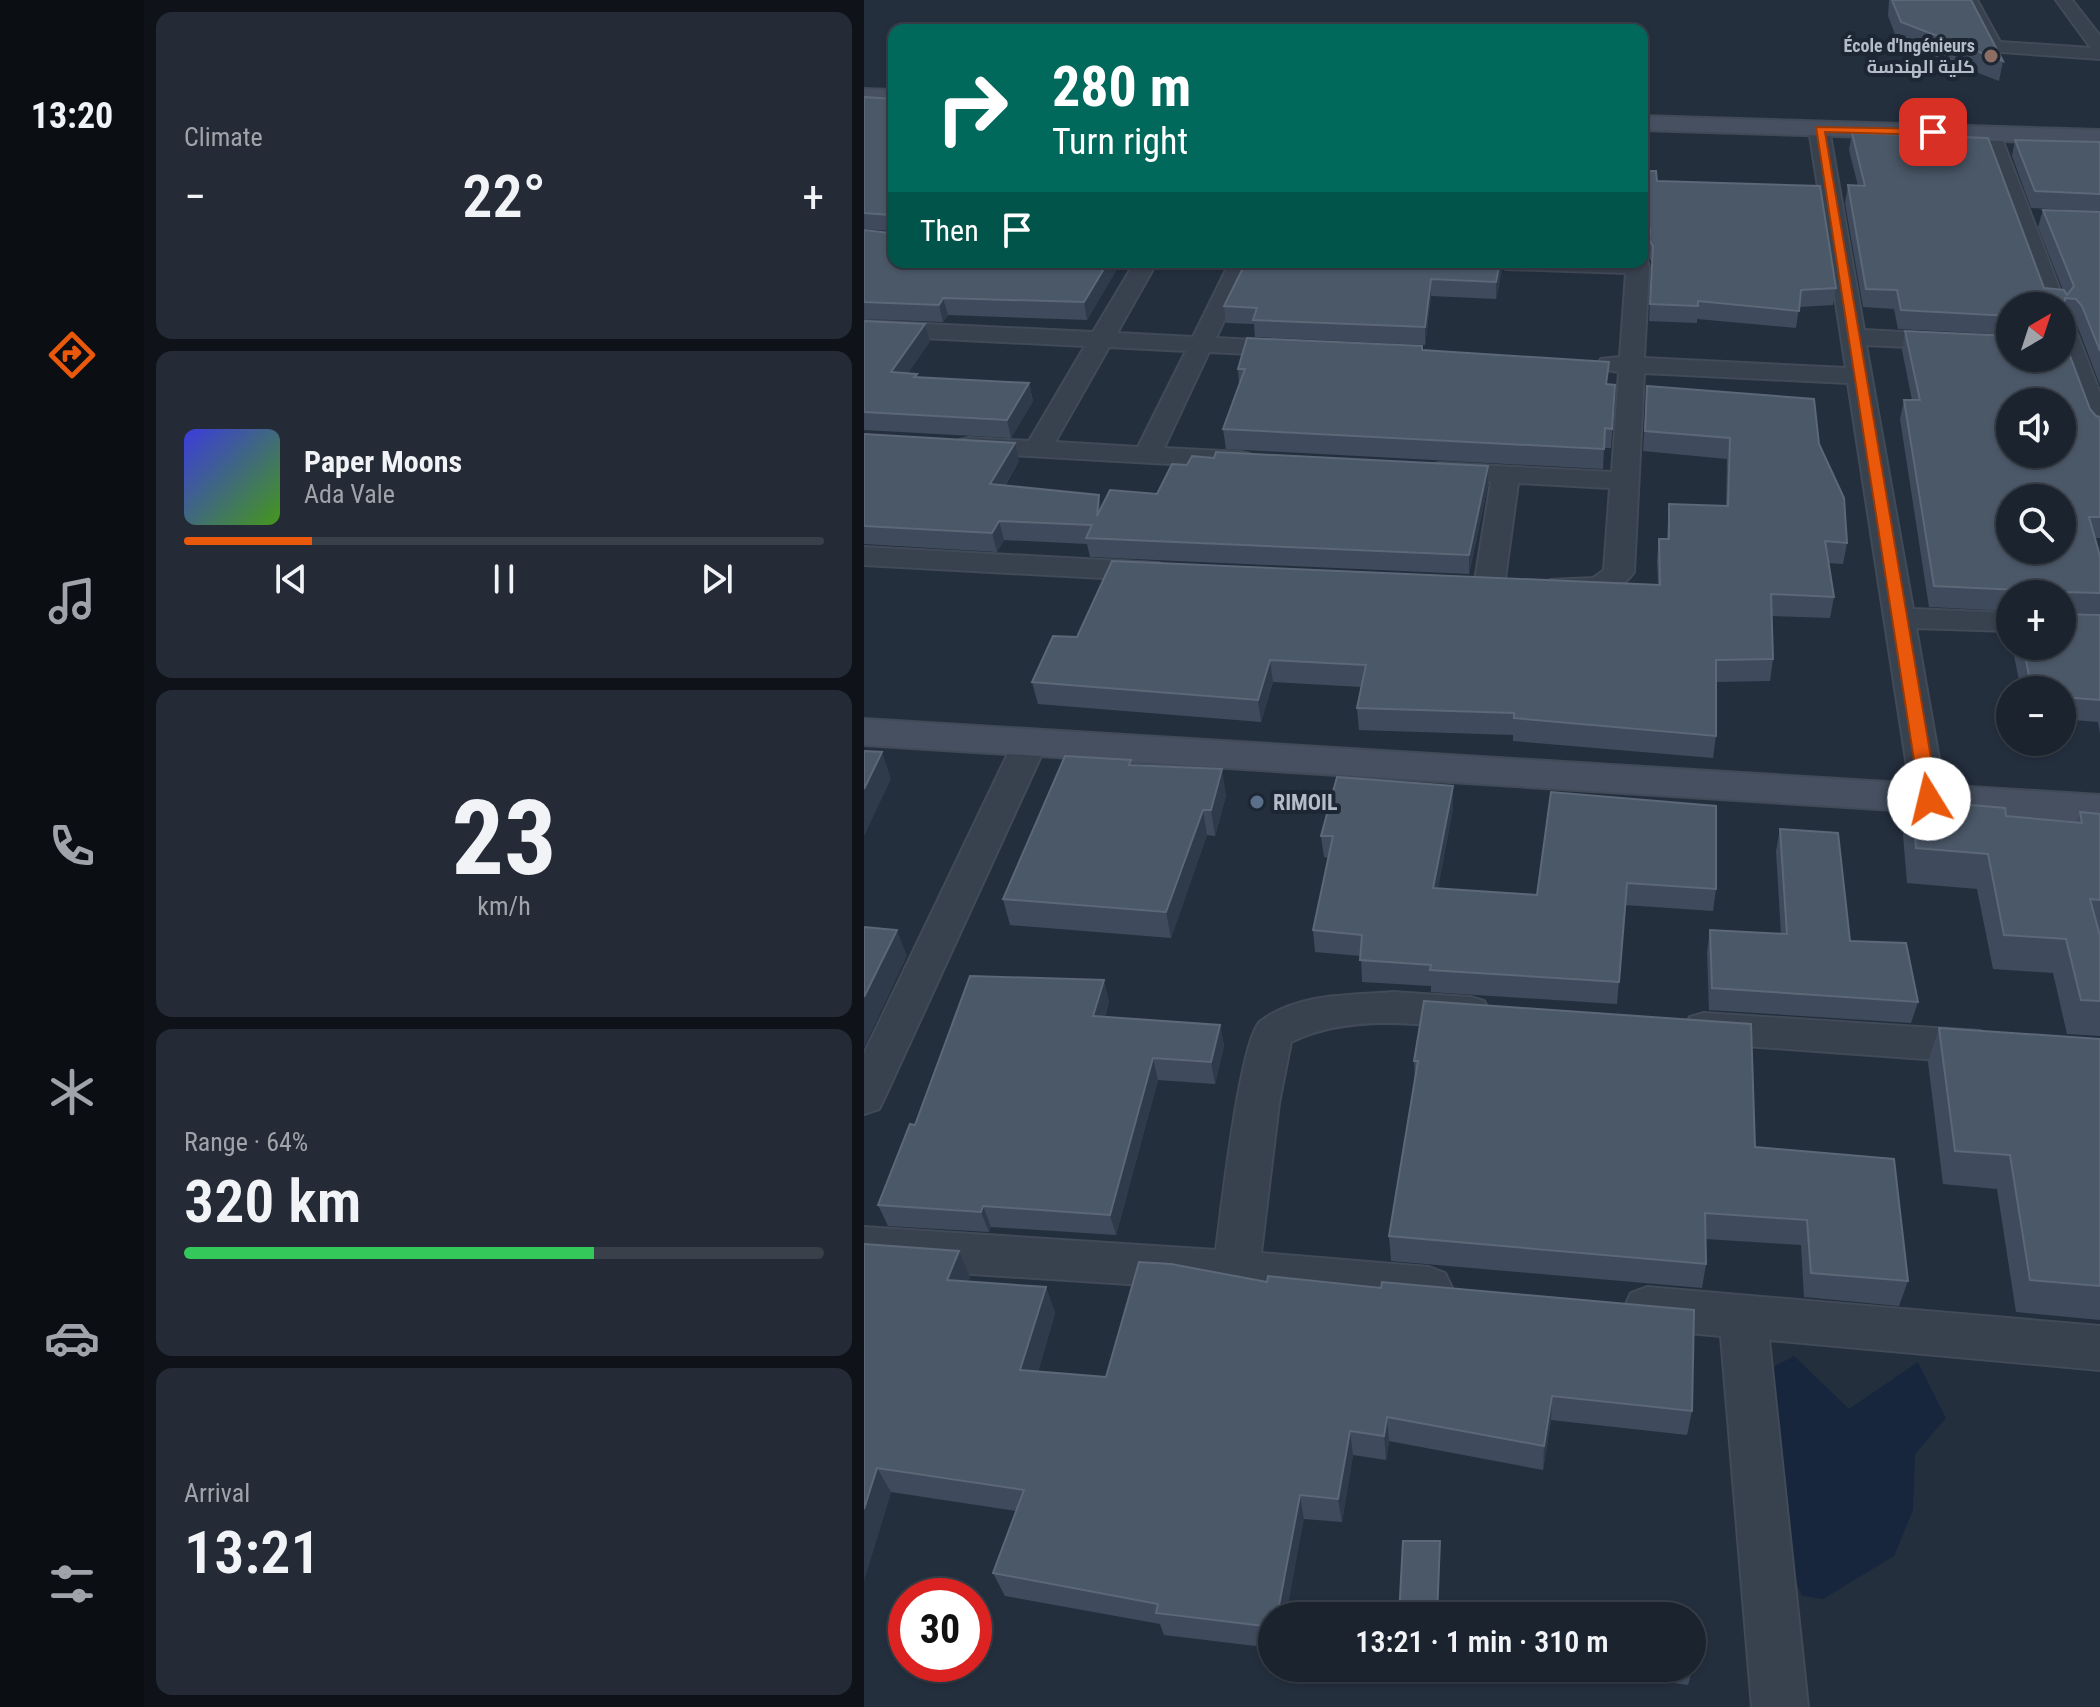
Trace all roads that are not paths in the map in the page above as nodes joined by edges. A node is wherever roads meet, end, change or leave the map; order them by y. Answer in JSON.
{"nodes":[{"id":1,"x":1969,"y":0,"type":"edge"},
{"id":2,"x":2064,"y":0,"type":"edge"},
{"id":3,"x":2100,"y":48,"type":"edge"},
{"id":4,"x":2100,"y":54,"type":"edge"},
{"id":5,"x":864,"y":96,"type":"edge"},
{"id":6,"x":888,"y":97,"type":"edge"},
{"id":7,"x":1648,"y":123,"type":"edge"},
{"id":8,"x":1819,"y":129,"type":"junction"},
{"id":9,"x":1990,"y":134,"type":"junction"},
{"id":10,"x":2100,"y":137,"type":"edge"},
{"id":11,"x":1143,"y":268,"type":"edge"},
{"id":12,"x":1238,"y":268,"type":"edge"},
{"id":13,"x":1638,"y":268,"type":"edge"},
{"id":14,"x":2050,"y":292,"type":"edge"},
{"id":15,"x":864,"y":328,"type":"edge"},
{"id":16,"x":1853,"y":337,"type":"junction"},
{"id":17,"x":1101,"y":340,"type":"junction"},
{"id":18,"x":1996,"y":344,"type":"edge"},
{"id":19,"x":1201,"y":345,"type":"junction"},
{"id":20,"x":1309,"y":350,"type":"edge"},
{"id":21,"x":1586,"y":363,"type":"edge"},
{"id":22,"x":1633,"y":365,"type":"junction"},
{"id":23,"x":2076,"y":367,"type":"edge"},
{"id":24,"x":1860,"y":376,"type":"junction"},
{"id":25,"x":2100,"y":427,"type":"edge"},
{"id":26,"x":943,"y":445,"type":"edge"},
{"id":27,"x":1037,"y":450,"type":"junction"},
{"id":28,"x":1147,"y":456,"type":"junction"},
{"id":29,"x":1272,"y":462,"type":"edge"},
{"id":30,"x":1413,"y":469,"type":"edge"},
{"id":31,"x":1506,"y":474,"type":"junction"},
{"id":32,"x":1626,"y":481,"type":"junction"},
{"id":33,"x":864,"y":556,"type":"edge"},
{"id":34,"x":1180,"y":573,"type":"edge"},
{"id":35,"x":1458,"y":585,"type":"edge"},
{"id":36,"x":1489,"y":586,"type":"junction"},
{"id":37,"x":1900,"y":618,"type":"junction"},
{"id":38,"x":1996,"y":621,"type":"edge"},
{"id":39,"x":864,"y":732,"type":"edge"},
{"id":40,"x":1030,"y":743,"type":"junction"},
{"id":41,"x":1929,"y":799,"type":"junction"},
{"id":42,"x":2100,"y":809,"type":"edge"},
{"id":43,"x":1503,"y":1015,"type":"edge"},
{"id":44,"x":1662,"y":1025,"type":"edge"},
{"id":45,"x":2011,"y":1050,"type":"edge"},
{"id":46,"x":864,"y":1097,"type":"edge"},
{"id":47,"x":864,"y":1247,"type":"edge"},
{"id":48,"x":1236,"y":1271,"type":"junction"},
{"id":49,"x":1474,"y":1292,"type":"edge"},
{"id":50,"x":1600,"y":1303,"type":"edge"},
{"id":51,"x":1743,"y":1316,"type":"junction"},
{"id":52,"x":2100,"y":1348,"type":"edge"},
{"id":53,"x":1780,"y":1707,"type":"edge"}],
"edges":[{"from":1,"to":4,"type":"street"},
{"from":2,"to":3,"type":"street"},
{"from":5,"to":6,"type":"street"},
{"from":7,"to":8,"type":"street"},
{"from":8,"to":9,"type":"street"},
{"from":8,"to":16,"type":"street"},
{"from":9,"to":10,"type":"street"},
{"from":9,"to":14,"type":"street"},
{"from":11,"to":17,"type":"street"},
{"from":12,"to":19,"type":"street"},
{"from":13,"to":22,"type":"street"},
{"from":15,"to":17,"type":"street"},
{"from":16,"to":18,"type":"street"},
{"from":16,"to":24,"type":"street"},
{"from":17,"to":19,"type":"street"},
{"from":17,"to":27,"type":"street"},
{"from":19,"to":20,"type":"street"},
{"from":19,"to":28,"type":"street"},
{"from":21,"to":22,"type":"street"},
{"from":22,"to":24,"type":"street"},
{"from":22,"to":32,"type":"street"},
{"from":23,"to":25,"type":"street"},
{"from":24,"to":37,"type":"street"},
{"from":26,"to":27,"type":"street"},
{"from":27,"to":28,"type":"street"},
{"from":28,"to":29,"type":"street"},
{"from":30,"to":31,"type":"street"},
{"from":31,"to":32,"type":"street"},
{"from":31,"to":36,"type":"street"},
{"from":32,"to":36,"type":"street"},
{"from":33,"to":34,"type":"street"},
{"from":35,"to":36,"type":"street"},
{"from":37,"to":38,"type":"street"},
{"from":37,"to":41,"type":"street"},
{"from":39,"to":40,"type":"street"},
{"from":40,"to":41,"type":"street"},
{"from":40,"to":46,"type":"street"},
{"from":41,"to":42,"type":"street"},
{"from":43,"to":48,"type":"street"},
{"from":44,"to":45,"type":"street"},
{"from":47,"to":48,"type":"street"},
{"from":48,"to":49,"type":"street"},
{"from":50,"to":51,"type":"street"},
{"from":51,"to":52,"type":"street"},
{"from":51,"to":53,"type":"street"}]}
